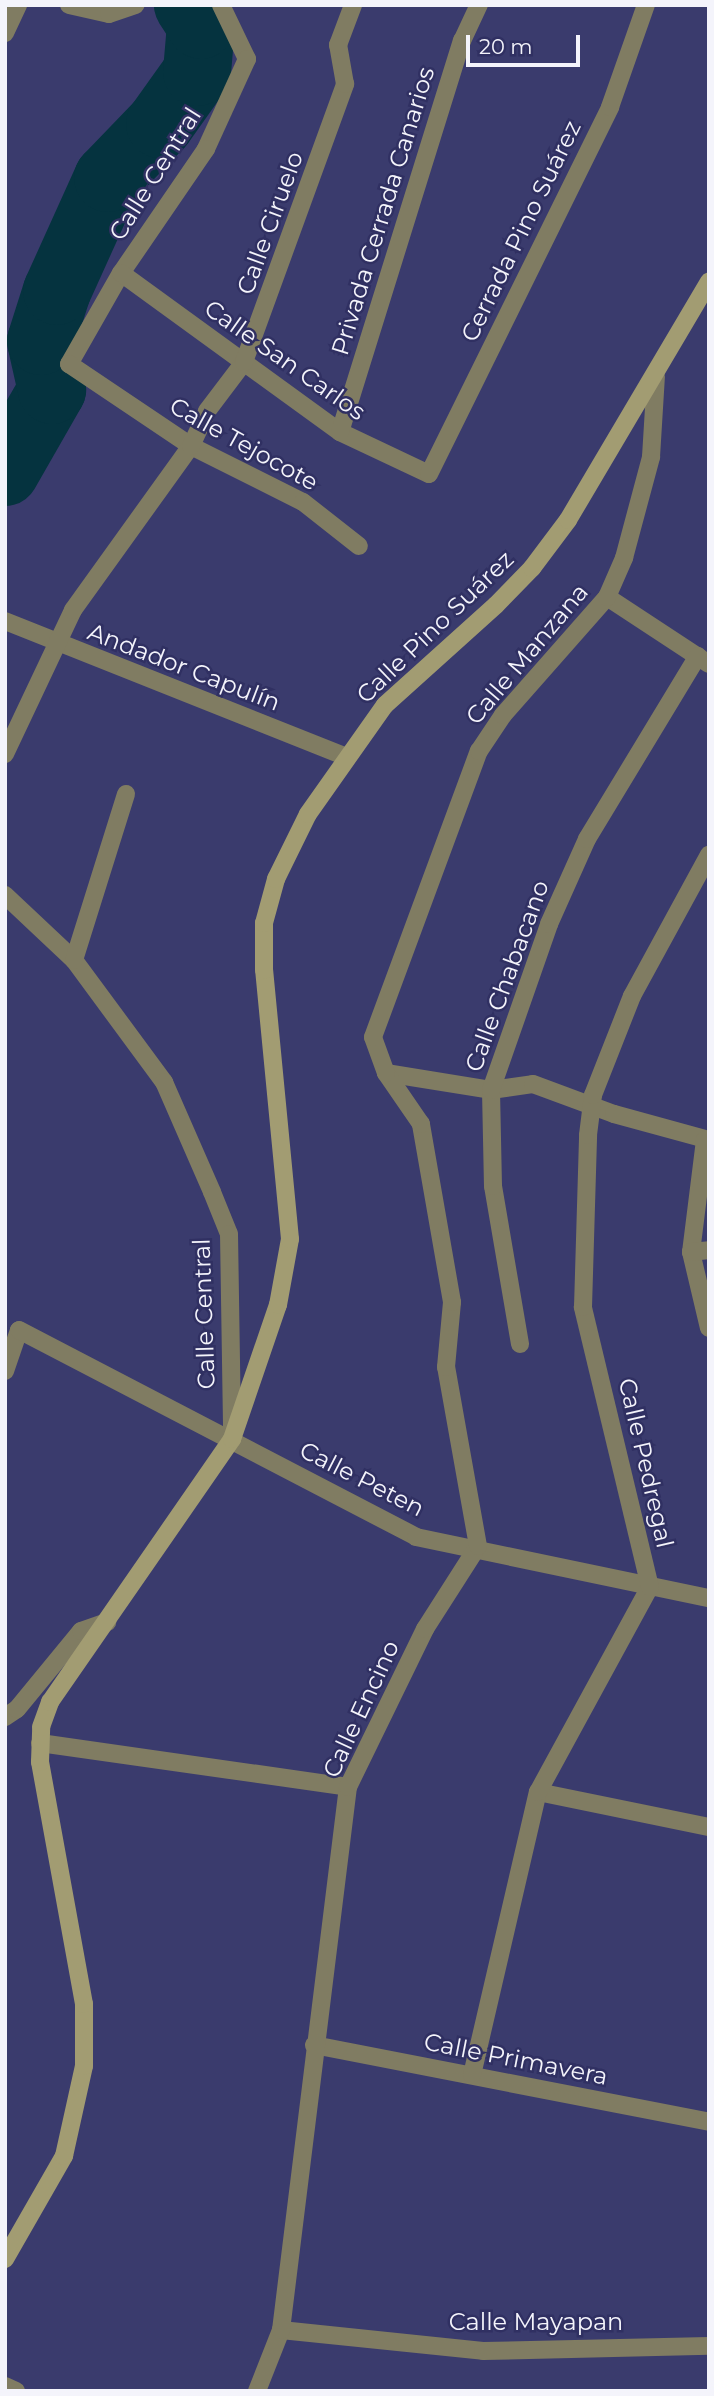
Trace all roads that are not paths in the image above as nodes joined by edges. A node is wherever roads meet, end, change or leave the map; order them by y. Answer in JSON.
{"nodes":[{"id":1,"x":18,"y":5,"type":"edge"},
{"id":2,"x":69,"y":5,"type":"edge"},
{"id":3,"x":135,"y":5,"type":"edge"},
{"id":4,"x":221,"y":5,"type":"edge"},
{"id":5,"x":353,"y":5,"type":"edge"},
{"id":6,"x":479,"y":5,"type":"edge"},
{"id":7,"x":646,"y":5,"type":"edge"},
{"id":8,"x":5,"y":33,"type":"edge"},
{"id":9,"x":121,"y":273,"type":"junction"},
{"id":10,"x":709,"y":282,"type":"edge"},
{"id":11,"x":244,"y":362,"type":"junction"},
{"id":12,"x":69,"y":364,"type":"joint"},
{"id":13,"x":656,"y":376,"type":"junction"},
{"id":14,"x":340,"y":432,"type":"junction"},
{"id":15,"x":191,"y":446,"type":"junction"},
{"id":16,"x":429,"y":474,"type":"joint"},
{"id":17,"x":359,"y":546,"type":"dead end"},
{"id":18,"x":607,"y":597,"type":"junction"},
{"id":19,"x":5,"y":621,"type":"edge"},
{"id":20,"x":57,"y":644,"type":"junction"},
{"id":21,"x":703,"y":660,"type":"edge"},
{"id":22,"x":5,"y":754,"type":"edge"},
{"id":23,"x":345,"y":756,"type":"junction"},
{"id":24,"x":126,"y":794,"type":"dead end"},
{"id":25,"x":709,"y":855,"type":"edge"},
{"id":26,"x":5,"y":895,"type":"edge"},
{"id":27,"x":74,"y":960,"type":"junction"},
{"id":28,"x":386,"y":1073,"type":"junction"},
{"id":29,"x":491,"y":1090,"type":"junction"},
{"id":30,"x":592,"y":1105,"type":"junction"},
{"id":31,"x":707,"y":1140,"type":"edge"},
{"id":32,"x":700,"y":1251,"type":"edge"},
{"id":33,"x":709,"y":1328,"type":"edge"},
{"id":34,"x":520,"y":1345,"type":"dead end"},
{"id":35,"x":5,"y":1371,"type":"edge"},
{"id":36,"x":232,"y":1438,"type":"junction"},
{"id":37,"x":478,"y":1546,"type":"junction"},
{"id":38,"x":650,"y":1587,"type":"junction"},
{"id":39,"x":709,"y":1598,"type":"edge"},
{"id":40,"x":107,"y":1622,"type":"junction"},
{"id":41,"x":5,"y":1717,"type":"edge"},
{"id":42,"x":40,"y":1743,"type":"junction"},
{"id":43,"x":348,"y":1787,"type":"junction"},
{"id":44,"x":538,"y":1792,"type":"junction"},
{"id":45,"x":709,"y":1827,"type":"edge"},
{"id":46,"x":314,"y":2045,"type":"junction"},
{"id":47,"x":472,"y":2076,"type":"junction"},
{"id":48,"x":709,"y":2122,"type":"edge"},
{"id":49,"x":5,"y":2259,"type":"edge"},
{"id":50,"x":281,"y":2330,"type":"junction"},
{"id":51,"x":709,"y":2346,"type":"edge"},
{"id":52,"x":5,"y":2386,"type":"edge"},
{"id":53,"x":16,"y":2391,"type":"edge"},
{"id":54,"x":257,"y":2391,"type":"edge"}],
"edges":[{"from":1,"to":8,"type":"street"},
{"from":2,"to":3,"type":"street"},
{"from":4,"to":9,"type":"street","name":"Calle Central"},
{"from":5,"to":11,"type":"street","name":"Calle Ciruelo"},
{"from":6,"to":14,"type":"street","name":"Privada Cerrada Canarios"},
{"from":7,"to":16,"type":"street","name":"Cerrada Pino Suárez"},
{"from":9,"to":11,"type":"street","name":"Calle San Carlos"},
{"from":9,"to":12,"type":"street","name":"Calle Central"},
{"from":10,"to":13,"type":"street","name":"Calle Pino Suárez"},
{"from":11,"to":14,"type":"street","name":"Calle San Carlos"},
{"from":11,"to":15,"type":"street","name":"Calle Ciruelo"},
{"from":12,"to":15,"type":"street","name":"Calle Tejocote"},
{"from":13,"to":18,"type":"street","name":"Calle Manzana"},
{"from":13,"to":23,"type":"street","name":"Calle Pino Suárez"},
{"from":14,"to":16,"type":"street","name":"Calle San Carlos"},
{"from":15,"to":17,"type":"street","name":"Calle Tejocote"},
{"from":15,"to":20,"type":"street"},
{"from":18,"to":21,"type":"street"},
{"from":18,"to":28,"type":"street","name":"Calle Manzana"},
{"from":19,"to":20,"type":"street","name":"Andador Capulín"},
{"from":20,"to":22,"type":"street"},
{"from":20,"to":23,"type":"street","name":"Andador Capulín"},
{"from":21,"to":29,"type":"street","name":"Calle Chabacano"},
{"from":23,"to":36,"type":"street","name":"Calle Pino Suárez"},
{"from":24,"to":27,"type":"street"},
{"from":25,"to":30,"type":"street","name":"Calle Pedregal"},
{"from":26,"to":27,"type":"street","name":"Calle Central"},
{"from":27,"to":36,"type":"street","name":"Calle Central"},
{"from":28,"to":29,"type":"street"},
{"from":28,"to":37,"type":"street"},
{"from":29,"to":30,"type":"street"},
{"from":29,"to":34,"type":"street","name":"Calle Chabacano"},
{"from":30,"to":31,"type":"street"},
{"from":30,"to":38,"type":"street","name":"Calle Pedregal"},
{"from":31,"to":32,"type":"street"},
{"from":32,"to":33,"type":"street"},
{"from":35,"to":36,"type":"street","name":"Calle Peten"},
{"from":36,"to":37,"type":"street","name":"Calle Peten"},
{"from":36,"to":40,"type":"street"},
{"from":37,"to":38,"type":"street","name":"Calle Peten"},
{"from":37,"to":43,"type":"street","name":"Calle Encino"},
{"from":38,"to":39,"type":"street","name":"Calle Peten"},
{"from":38,"to":44,"type":"street","name":"Calle Pedregal"},
{"from":40,"to":41,"type":"street"},
{"from":40,"to":42,"type":"street"},
{"from":42,"to":43,"type":"street"},
{"from":42,"to":49,"type":"street"},
{"from":43,"to":46,"type":"street","name":"Calle Encino"},
{"from":44,"to":45,"type":"street"},
{"from":44,"to":47,"type":"street","name":"Calle Pedregal"},
{"from":46,"to":47,"type":"street","name":"Calle Primavera"},
{"from":46,"to":50,"type":"street","name":"Calle Encino"},
{"from":47,"to":48,"type":"street","name":"Calle Primavera"},
{"from":50,"to":51,"type":"street","name":"Calle Mayapan"},
{"from":50,"to":54,"type":"street","name":"Calle Encino"},
{"from":52,"to":53,"type":"street"}]}
